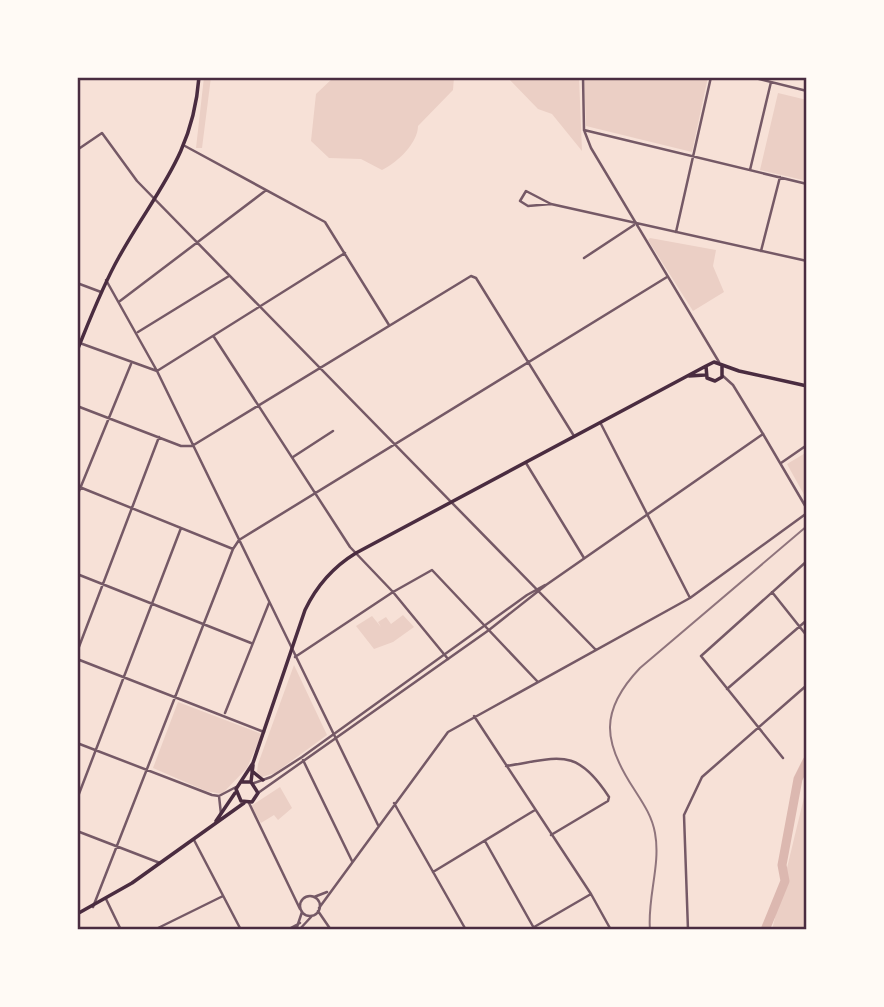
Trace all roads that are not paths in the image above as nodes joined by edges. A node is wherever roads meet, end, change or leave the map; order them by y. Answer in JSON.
{"nodes":[{"id":1,"x":199,"y":77,"type":"edge"},
{"id":2,"x":583,"y":77,"type":"edge"},
{"id":3,"x":711,"y":77,"type":"edge"},
{"id":4,"x":751,"y":77,"type":"edge"},
{"id":5,"x":771,"y":82,"type":"junction"},
{"id":6,"x":807,"y":91,"type":"edge"},
{"id":7,"x":583,"y":130,"type":"junction"},
{"id":8,"x":186,"y":146,"type":"junction"},
{"id":9,"x":77,"y":150,"type":"edge"},
{"id":10,"x":694,"y":156,"type":"junction"},
{"id":11,"x":750,"y":170,"type":"junction"},
{"id":12,"x":780,"y":177,"type":"junction"},
{"id":13,"x":807,"y":184,"type":"edge"},
{"id":14,"x":265,"y":191,"type":"junction"},
{"id":15,"x":154,"y":199,"type":"junction"},
{"id":16,"x":551,"y":204,"type":"junction"},
{"id":17,"x":634,"y":223,"type":"junction"},
{"id":18,"x":676,"y":232,"type":"junction"},
{"id":19,"x":197,"y":244,"type":"junction"},
{"id":20,"x":761,"y":251,"type":"junction"},
{"id":21,"x":345,"y":253,"type":"junction"},
{"id":22,"x":583,"y":258,"type":"dead end"},
{"id":23,"x":807,"y":261,"type":"edge"},
{"id":24,"x":229,"y":276,"type":"junction"},
{"id":25,"x":667,"y":276,"type":"junction"},
{"id":26,"x":106,"y":280,"type":"junction"},
{"id":27,"x":77,"y":282,"type":"edge"},
{"id":28,"x":101,"y":292,"type":"junction"},
{"id":29,"x":120,"y":300,"type":"junction"},
{"id":30,"x":260,"y":307,"type":"junction"},
{"id":31,"x":389,"y":325,"type":"junction"},
{"id":32,"x":138,"y":332,"type":"junction"},
{"id":33,"x":214,"y":337,"type":"junction"},
{"id":34,"x":78,"y":343,"type":"edge"},
{"id":35,"x":77,"y":351,"type":"edge"},
{"id":36,"x":713,"y":352,"type":"junction"},
{"id":37,"x":528,"y":361,"type":"junction"},
{"id":38,"x":710,"y":362,"type":"junction"},
{"id":39,"x":131,"y":364,"type":"junction"},
{"id":40,"x":721,"y":365,"type":"junction"},
{"id":41,"x":706,"y":366,"type":"junction"},
{"id":42,"x":319,"y":368,"type":"junction"},
{"id":43,"x":157,"y":371,"type":"junction"},
{"id":44,"x":739,"y":371,"type":"junction"},
{"id":45,"x":723,"y":374,"type":"junction"},
{"id":46,"x":705,"y":375,"type":"junction"},
{"id":47,"x":687,"y":376,"type":"junction"},
{"id":48,"x":807,"y":386,"type":"edge"},
{"id":49,"x":77,"y":405,"type":"edge"},
{"id":50,"x":260,"y":405,"type":"junction"},
{"id":51,"x":109,"y":418,"type":"junction"},
{"id":52,"x":601,"y":423,"type":"junction"},
{"id":53,"x":333,"y":431,"type":"dead end"},
{"id":54,"x":763,"y":434,"type":"junction"},
{"id":55,"x":574,"y":436,"type":"junction"},
{"id":56,"x":159,"y":437,"type":"junction"},
{"id":57,"x":394,"y":444,"type":"junction"},
{"id":58,"x":807,"y":445,"type":"edge"},
{"id":59,"x":192,"y":446,"type":"junction"},
{"id":60,"x":293,"y":457,"type":"junction"},
{"id":61,"x":526,"y":463,"type":"junction"},
{"id":62,"x":781,"y":464,"type":"junction"},
{"id":63,"x":79,"y":487,"type":"edge"},
{"id":64,"x":314,"y":493,"type":"junction"},
{"id":65,"x":77,"y":496,"type":"edge"},
{"id":66,"x":453,"y":502,"type":"junction"},
{"id":67,"x":132,"y":507,"type":"junction"},
{"id":68,"x":807,"y":511,"type":"edge"},
{"id":69,"x":649,"y":514,"type":"junction"},
{"id":70,"x":181,"y":528,"type":"junction"},
{"id":71,"x":239,"y":540,"type":"junction"},
{"id":72,"x":233,"y":549,"type":"junction"},
{"id":73,"x":356,"y":553,"type":"junction"},
{"id":74,"x":584,"y":558,"type":"junction"},
{"id":75,"x":807,"y":561,"type":"edge"},
{"id":76,"x":77,"y":574,"type":"edge"},
{"id":77,"x":102,"y":584,"type":"junction"},
{"id":78,"x":547,"y":585,"type":"junction"},
{"id":79,"x":537,"y":587,"type":"junction"},
{"id":80,"x":541,"y":591,"type":"junction"},
{"id":81,"x":772,"y":591,"type":"junction"},
{"id":82,"x":393,"y":592,"type":"junction"},
{"id":83,"x":690,"y":598,"type":"junction"},
{"id":84,"x":269,"y":603,"type":"junction"},
{"id":85,"x":154,"y":604,"type":"junction"},
{"id":86,"x":807,"y":620,"type":"edge"},
{"id":87,"x":205,"y":623,"type":"junction"},
{"id":88,"x":485,"y":625,"type":"junction"},
{"id":89,"x":800,"y":627,"type":"junction"},
{"id":90,"x":489,"y":630,"type":"junction"},
{"id":91,"x":807,"y":636,"type":"edge"},
{"id":92,"x":251,"y":643,"type":"junction"},
{"id":93,"x":597,"y":650,"type":"junction"},
{"id":94,"x":292,"y":651,"type":"junction"},
{"id":95,"x":77,"y":652,"type":"edge"},
{"id":96,"x":444,"y":654,"type":"junction"},
{"id":97,"x":295,"y":657,"type":"junction"},
{"id":98,"x":77,"y":659,"type":"edge"},
{"id":99,"x":448,"y":659,"type":"junction"},
{"id":100,"x":124,"y":679,"type":"junction"},
{"id":101,"x":537,"y":681,"type":"junction"},
{"id":102,"x":807,"y":685,"type":"edge"},
{"id":103,"x":726,"y":690,"type":"junction"},
{"id":104,"x":388,"y":695,"type":"junction"},
{"id":105,"x":176,"y":696,"type":"junction"},
{"id":106,"x":391,"y":700,"type":"junction"},
{"id":107,"x":225,"y":714,"type":"junction"},
{"id":108,"x":474,"y":716,"type":"junction"},
{"id":109,"x":757,"y":727,"type":"junction"},
{"id":110,"x":264,"y":732,"type":"junction"},
{"id":111,"x":333,"y":734,"type":"junction"},
{"id":112,"x":336,"y":739,"type":"junction"},
{"id":113,"x":77,"y":743,"type":"edge"},
{"id":114,"x":96,"y":750,"type":"junction"},
{"id":115,"x":302,"y":757,"type":"junction"},
{"id":116,"x":783,"y":758,"type":"dead end"},
{"id":117,"x":253,"y":763,"type":"junction"},
{"id":118,"x":305,"y":763,"type":"junction"},
{"id":119,"x":506,"y":766,"type":"junction"},
{"id":120,"x":149,"y":769,"type":"junction"},
{"id":121,"x":253,"y":771,"type":"junction"},
{"id":122,"x":263,"y":780,"type":"junction"},
{"id":123,"x":242,"y":782,"type":"junction"},
{"id":124,"x":253,"y":782,"type":"junction"},
{"id":125,"x":238,"y":786,"type":"junction"},
{"id":126,"x":236,"y":792,"type":"junction"},
{"id":127,"x":258,"y":793,"type":"junction"},
{"id":128,"x":219,"y":796,"type":"junction"},
{"id":129,"x":77,"y":799,"type":"edge"},
{"id":130,"x":247,"y":803,"type":"junction"},
{"id":131,"x":394,"y":803,"type":"junction"},
{"id":132,"x":534,"y":810,"type":"junction"},
{"id":133,"x":221,"y":815,"type":"junction"},
{"id":134,"x":212,"y":825,"type":"junction"},
{"id":135,"x":378,"y":826,"type":"junction"},
{"id":136,"x":77,"y":831,"type":"edge"},
{"id":137,"x":551,"y":835,"type":"junction"},
{"id":138,"x":194,"y":839,"type":"junction"},
{"id":139,"x":485,"y":841,"type":"junction"},
{"id":140,"x":118,"y":847,"type":"junction"},
{"id":141,"x":352,"y":861,"type":"junction"},
{"id":142,"x":159,"y":863,"type":"junction"},
{"id":143,"x":433,"y":872,"type":"junction"},
{"id":144,"x":330,"y":891,"type":"junction"},
{"id":145,"x":591,"y":894,"type":"junction"},
{"id":146,"x":295,"y":895,"type":"junction"},
{"id":147,"x":223,"y":896,"type":"junction"},
{"id":148,"x":306,"y":897,"type":"junction"},
{"id":149,"x":314,"y":897,"type":"junction"},
{"id":150,"x":106,"y":899,"type":"junction"},
{"id":151,"x":93,"y":907,"type":"junction"},
{"id":152,"x":319,"y":909,"type":"junction"},
{"id":153,"x":301,"y":910,"type":"junction"},
{"id":154,"x":77,"y":914,"type":"edge"},
{"id":155,"x":313,"y":915,"type":"junction"},
{"id":156,"x":300,"y":923,"type":"junction"},
{"id":157,"x":534,"y":929,"type":"edge"},
{"id":158,"x":611,"y":929,"type":"edge"},
{"id":159,"x":121,"y":930,"type":"edge"},
{"id":160,"x":154,"y":930,"type":"edge"},
{"id":161,"x":241,"y":930,"type":"edge"},
{"id":162,"x":287,"y":930,"type":"edge"},
{"id":163,"x":298,"y":930,"type":"edge"},
{"id":164,"x":331,"y":930,"type":"edge"},
{"id":165,"x":466,"y":930,"type":"edge"},
{"id":166,"x":529,"y":930,"type":"edge"},
{"id":167,"x":688,"y":930,"type":"edge"}],
"edges":[{"from":1,"to":8,"type":"main road"},
{"from":2,"to":7,"type":"street"},
{"from":3,"to":10,"type":"street"},
{"from":4,"to":5,"type":"street"},
{"from":5,"to":6,"type":"street"},
{"from":5,"to":11,"type":"street"},
{"from":7,"to":10,"type":"street"},
{"from":7,"to":17,"type":"street"},
{"from":8,"to":14,"type":"street"},
{"from":8,"to":15,"type":"main road"},
{"from":9,"to":15,"type":"street"},
{"from":10,"to":11,"type":"street"},
{"from":10,"to":18,"type":"street"},
{"from":11,"to":12,"type":"street"},
{"from":12,"to":13,"type":"street"},
{"from":12,"to":20,"type":"street"},
{"from":14,"to":19,"type":"street"},
{"from":14,"to":21,"type":"street"},
{"from":15,"to":19,"type":"street"},
{"from":15,"to":26,"type":"main road"},
{"from":16,"to":16,"type":"street"},
{"from":16,"to":17,"type":"street"},
{"from":17,"to":18,"type":"street"},
{"from":17,"to":22,"type":"street"},
{"from":17,"to":25,"type":"street"},
{"from":18,"to":20,"type":"street"},
{"from":19,"to":24,"type":"street"},
{"from":19,"to":29,"type":"street"},
{"from":20,"to":23,"type":"street"},
{"from":21,"to":30,"type":"street"},
{"from":21,"to":31,"type":"street"},
{"from":24,"to":30,"type":"street"},
{"from":24,"to":32,"type":"street"},
{"from":25,"to":36,"type":"street"},
{"from":25,"to":37,"type":"street"},
{"from":26,"to":28,"type":"main road"},
{"from":26,"to":29,"type":"street"},
{"from":27,"to":28,"type":"street"},
{"from":28,"to":34,"type":"main road"},
{"from":29,"to":32,"type":"street"},
{"from":30,"to":33,"type":"street"},
{"from":30,"to":42,"type":"street"},
{"from":31,"to":37,"type":"street"},
{"from":31,"to":42,"type":"street"},
{"from":32,"to":43,"type":"street"},
{"from":33,"to":43,"type":"street"},
{"from":33,"to":50,"type":"street"},
{"from":34,"to":35,"type":"main road"},
{"from":34,"to":39,"type":"street"},
{"from":36,"to":38,"type":"street"},
{"from":36,"to":40,"type":"street"},
{"from":37,"to":55,"type":"street"},
{"from":37,"to":57,"type":"street"},
{"from":38,"to":40,"type":"main road"},
{"from":38,"to":41,"type":"main road"},
{"from":39,"to":43,"type":"street"},
{"from":39,"to":51,"type":"street"},
{"from":40,"to":44,"type":"main road"},
{"from":40,"to":45,"type":"main road"},
{"from":41,"to":46,"type":"main road"},
{"from":41,"to":47,"type":"main road"},
{"from":42,"to":50,"type":"street"},
{"from":42,"to":57,"type":"street"},
{"from":43,"to":59,"type":"street"},
{"from":44,"to":45,"type":"main road"},
{"from":44,"to":48,"type":"main road"},
{"from":45,"to":46,"type":"main road"},
{"from":45,"to":54,"type":"street"},
{"from":46,"to":47,"type":"main road"},
{"from":47,"to":52,"type":"main road"},
{"from":49,"to":51,"type":"street"},
{"from":50,"to":59,"type":"street"},
{"from":50,"to":60,"type":"street"},
{"from":51,"to":56,"type":"street"},
{"from":51,"to":63,"type":"street"},
{"from":52,"to":55,"type":"main road"},
{"from":52,"to":69,"type":"street"},
{"from":53,"to":60,"type":"street"},
{"from":54,"to":62,"type":"street"},
{"from":54,"to":69,"type":"street"},
{"from":55,"to":61,"type":"main road"},
{"from":56,"to":59,"type":"street"},
{"from":56,"to":67,"type":"street"},
{"from":57,"to":64,"type":"street"},
{"from":57,"to":66,"type":"street"},
{"from":58,"to":62,"type":"street"},
{"from":59,"to":71,"type":"street"},
{"from":60,"to":64,"type":"street"},
{"from":61,"to":66,"type":"main road"},
{"from":61,"to":74,"type":"street"},
{"from":62,"to":68,"type":"street"},
{"from":63,"to":65,"type":"street"},
{"from":63,"to":67,"type":"street"},
{"from":64,"to":71,"type":"street"},
{"from":64,"to":73,"type":"street"},
{"from":66,"to":73,"type":"main road"},
{"from":66,"to":79,"type":"street"},
{"from":67,"to":70,"type":"street"},
{"from":67,"to":77,"type":"street"},
{"from":68,"to":83,"type":"street"},
{"from":69,"to":74,"type":"street"},
{"from":69,"to":83,"type":"street"},
{"from":70,"to":72,"type":"street"},
{"from":70,"to":85,"type":"street"},
{"from":71,"to":72,"type":"street"},
{"from":71,"to":84,"type":"street"},
{"from":72,"to":87,"type":"street"},
{"from":73,"to":82,"type":"street"},
{"from":73,"to":94,"type":"main road"},
{"from":74,"to":78,"type":"street"},
{"from":75,"to":81,"type":"street"},
{"from":76,"to":77,"type":"street"},
{"from":77,"to":85,"type":"street"},
{"from":77,"to":95,"type":"street"},
{"from":78,"to":79,"type":"street"},
{"from":78,"to":80,"type":"street"},
{"from":79,"to":80,"type":"street"},
{"from":79,"to":88,"type":"street"},
{"from":80,"to":90,"type":"street"},
{"from":80,"to":93,"type":"street"},
{"from":81,"to":89,"type":"street"},
{"from":81,"to":103,"type":"street"},
{"from":82,"to":88,"type":"street"},
{"from":82,"to":96,"type":"street"},
{"from":82,"to":97,"type":"street"},
{"from":83,"to":93,"type":"street"},
{"from":84,"to":92,"type":"street"},
{"from":84,"to":94,"type":"street"},
{"from":85,"to":87,"type":"street"},
{"from":85,"to":100,"type":"street"},
{"from":86,"to":89,"type":"street"},
{"from":87,"to":92,"type":"street"},
{"from":87,"to":105,"type":"street"},
{"from":88,"to":90,"type":"street"},
{"from":88,"to":96,"type":"street"},
{"from":89,"to":91,"type":"street"},
{"from":89,"to":103,"type":"street"},
{"from":90,"to":99,"type":"street"},
{"from":90,"to":101,"type":"street"},
{"from":92,"to":107,"type":"street"},
{"from":93,"to":101,"type":"street"},
{"from":94,"to":97,"type":"street"},
{"from":94,"to":110,"type":"main road"},
{"from":96,"to":99,"type":"street"},
{"from":96,"to":104,"type":"street"},
{"from":97,"to":111,"type":"street"},
{"from":98,"to":100,"type":"street"},
{"from":99,"to":106,"type":"street"},
{"from":100,"to":105,"type":"street"},
{"from":100,"to":114,"type":"street"},
{"from":101,"to":108,"type":"street"},
{"from":102,"to":109,"type":"street"},
{"from":103,"to":109,"type":"street"},
{"from":104,"to":106,"type":"street"},
{"from":104,"to":111,"type":"street"},
{"from":105,"to":107,"type":"street"},
{"from":105,"to":120,"type":"street"},
{"from":106,"to":112,"type":"street"},
{"from":107,"to":110,"type":"street"},
{"from":108,"to":119,"type":"street"},
{"from":108,"to":131,"type":"street"},
{"from":109,"to":116,"type":"street"},
{"from":109,"to":167,"type":"street"},
{"from":110,"to":117,"type":"main road"},
{"from":111,"to":112,"type":"street"},
{"from":111,"to":115,"type":"street"},
{"from":112,"to":118,"type":"street"},
{"from":112,"to":135,"type":"street"},
{"from":113,"to":114,"type":"street"},
{"from":114,"to":120,"type":"street"},
{"from":114,"to":129,"type":"street"},
{"from":115,"to":118,"type":"street"},
{"from":115,"to":122,"type":"street"},
{"from":117,"to":121,"type":"main road"},
{"from":117,"to":123,"type":"main road"},
{"from":118,"to":127,"type":"street"},
{"from":118,"to":141,"type":"street"},
{"from":119,"to":132,"type":"street"},
{"from":119,"to":137,"type":"street"},
{"from":120,"to":128,"type":"street"},
{"from":120,"to":140,"type":"street"},
{"from":121,"to":122,"type":"main road"},
{"from":121,"to":124,"type":"main road"},
{"from":122,"to":124,"type":"street"},
{"from":123,"to":124,"type":"main road"},
{"from":123,"to":125,"type":"main road"},
{"from":124,"to":127,"type":"main road"},
{"from":125,"to":126,"type":"main road"},
{"from":125,"to":128,"type":"street"},
{"from":126,"to":130,"type":"main road"},
{"from":126,"to":133,"type":"main road"},
{"from":127,"to":130,"type":"main road"},
{"from":128,"to":133,"type":"street"},
{"from":130,"to":134,"type":"main road"},
{"from":130,"to":146,"type":"street"},
{"from":131,"to":135,"type":"street"},
{"from":131,"to":143,"type":"street"},
{"from":132,"to":137,"type":"street"},
{"from":132,"to":139,"type":"street"},
{"from":133,"to":134,"type":"main road"},
{"from":134,"to":138,"type":"main road"},
{"from":135,"to":141,"type":"street"},
{"from":136,"to":140,"type":"street"},
{"from":137,"to":145,"type":"street"},
{"from":138,"to":142,"type":"main road"},
{"from":138,"to":147,"type":"street"},
{"from":139,"to":143,"type":"street"},
{"from":139,"to":157,"type":"street"},
{"from":140,"to":142,"type":"street"},
{"from":140,"to":151,"type":"street"},
{"from":141,"to":144,"type":"street"},
{"from":142,"to":150,"type":"main road"},
{"from":143,"to":165,"type":"street"},
{"from":144,"to":149,"type":"street"},
{"from":144,"to":152,"type":"street"},
{"from":145,"to":157,"type":"street"},
{"from":145,"to":158,"type":"street"},
{"from":146,"to":148,"type":"street"},
{"from":146,"to":153,"type":"street"},
{"from":147,"to":160,"type":"street"},
{"from":147,"to":161,"type":"street"},
{"from":148,"to":149,"type":"street"},
{"from":148,"to":153,"type":"street"},
{"from":149,"to":152,"type":"street"},
{"from":150,"to":151,"type":"main road"},
{"from":150,"to":159,"type":"street"},
{"from":151,"to":154,"type":"main road"},
{"from":152,"to":155,"type":"street"},
{"from":152,"to":164,"type":"street"},
{"from":153,"to":155,"type":"street"},
{"from":153,"to":156,"type":"street"},
{"from":155,"to":163,"type":"street"},
{"from":156,"to":162,"type":"street"},
{"from":156,"to":163,"type":"street"},
{"from":157,"to":166,"type":"street"}]}
